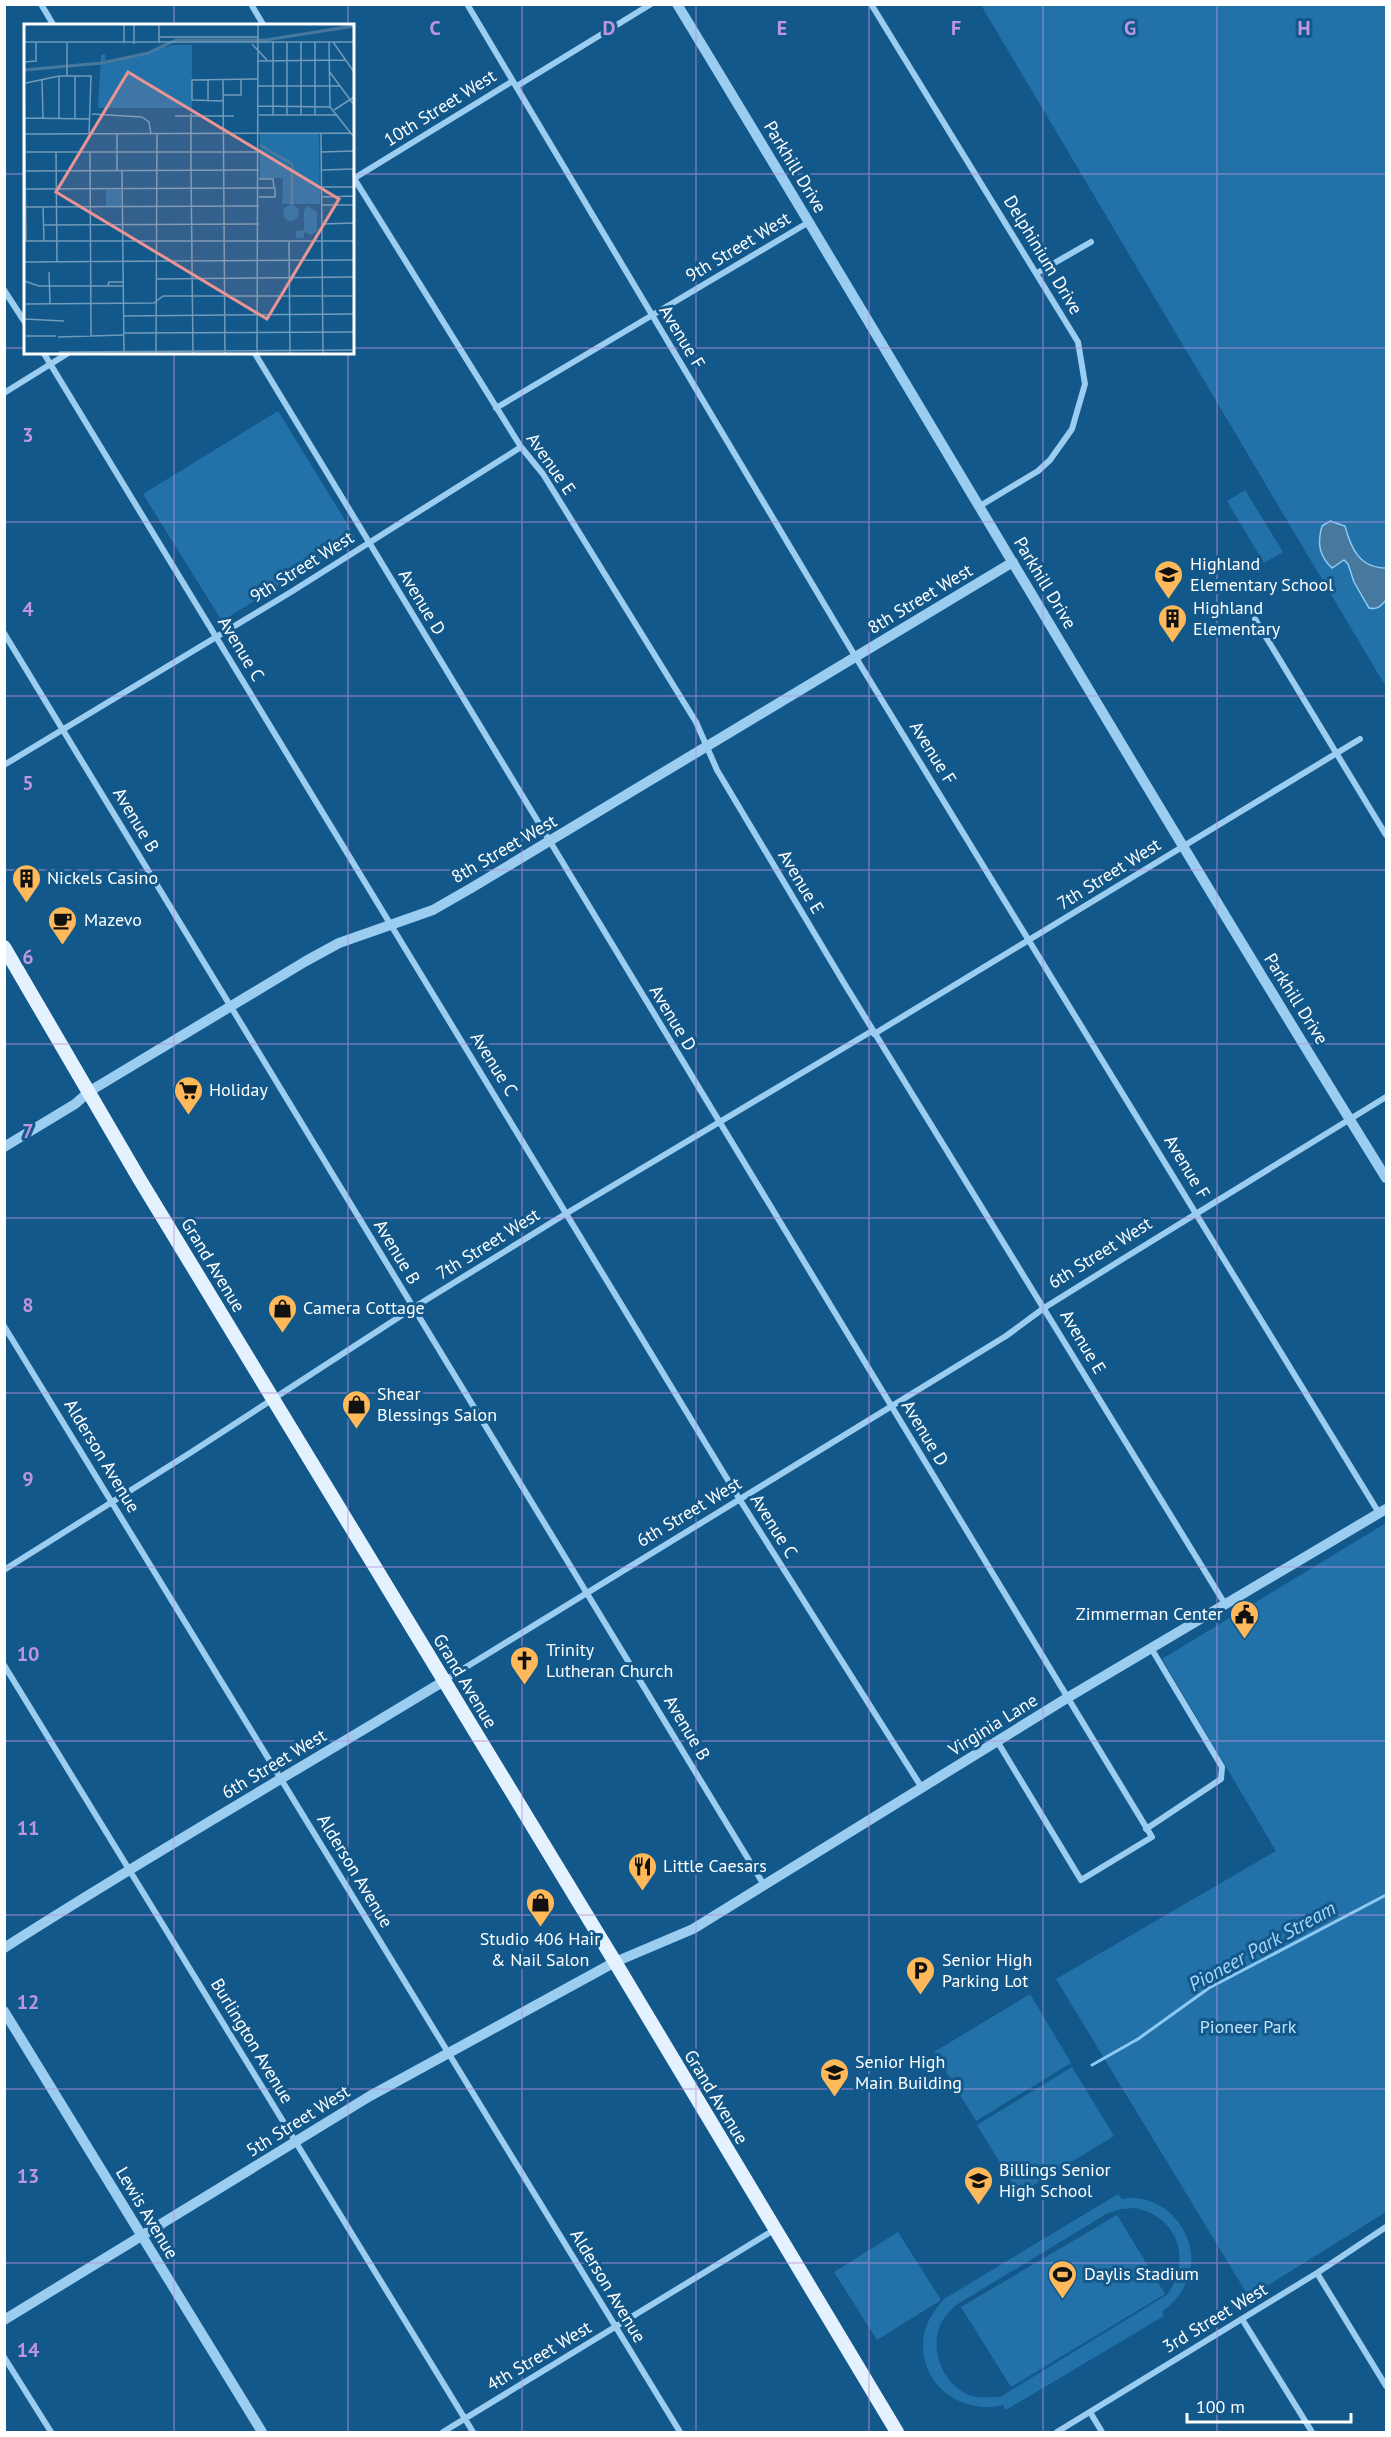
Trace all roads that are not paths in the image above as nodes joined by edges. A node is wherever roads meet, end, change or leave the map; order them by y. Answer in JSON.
{"nodes":[{"id":1,"x":41,"y":4,"type":"edge"},
{"id":2,"x":251,"y":4,"type":"edge"},
{"id":3,"x":467,"y":4,"type":"edge"},
{"id":4,"x":651,"y":4,"type":"edge"},
{"id":5,"x":676,"y":4,"type":"edge"},
{"id":6,"x":871,"y":4,"type":"edge"},
{"id":7,"x":53,"y":24,"type":"edge"},
{"id":8,"x":263,"y":24,"type":"edge"},
{"id":9,"x":515,"y":84,"type":"junction"},
{"id":10,"x":354,"y":177,"type":"edge"},
{"id":11,"x":354,"y":180,"type":"edge"},
{"id":12,"x":809,"y":222,"type":"junction"},
{"id":13,"x":1091,"y":242,"type":"dead end"},
{"id":14,"x":1037,"y":273,"type":"junction"},
{"id":15,"x":4,"y":290,"type":"edge"},
{"id":16,"x":651,"y":315,"type":"junction"},
{"id":17,"x":24,"y":321,"type":"edge"},
{"id":18,"x":44,"y":354,"type":"edge"},
{"id":19,"x":67,"y":354,"type":"edge"},
{"id":20,"x":255,"y":354,"type":"edge"},
{"id":21,"x":51,"y":364,"type":"junction"},
{"id":22,"x":4,"y":393,"type":"edge"},
{"id":23,"x":496,"y":408,"type":"junction"},
{"id":24,"x":521,"y":447,"type":"junction"},
{"id":25,"x":980,"y":506,"type":"junction"},
{"id":26,"x":369,"y":542,"type":"junction"},
{"id":27,"x":1013,"y":562,"type":"junction"},
{"id":28,"x":1255,"y":619,"type":"dead end"},
{"id":29,"x":4,"y":633,"type":"edge"},
{"id":30,"x":217,"y":637,"type":"junction"},
{"id":31,"x":856,"y":657,"type":"junction"},
{"id":32,"x":63,"y":730,"type":"junction"},
{"id":33,"x":1360,"y":740,"type":"dead end"},
{"id":34,"x":707,"y":747,"type":"junction"},
{"id":35,"x":1336,"y":753,"type":"junction"},
{"id":36,"x":4,"y":765,"type":"edge"},
{"id":37,"x":1386,"y":835,"type":"edge"},
{"id":38,"x":549,"y":842,"type":"junction"},
{"id":39,"x":1182,"y":846,"type":"junction"},
{"id":40,"x":391,"y":925,"type":"junction"},
{"id":41,"x":1030,"y":940,"type":"junction"},
{"id":42,"x":4,"y":947,"type":"edge"},
{"id":43,"x":231,"y":1006,"type":"junction"},
{"id":44,"x":873,"y":1032,"type":"junction"},
{"id":45,"x":90,"y":1091,"type":"junction"},
{"id":46,"x":1386,"y":1097,"type":"edge"},
{"id":47,"x":1350,"y":1120,"type":"junction"},
{"id":48,"x":719,"y":1122,"type":"junction"},
{"id":49,"x":4,"y":1147,"type":"edge"},
{"id":50,"x":1386,"y":1178,"type":"edge"},
{"id":51,"x":567,"y":1212,"type":"junction"},
{"id":52,"x":1197,"y":1213,"type":"junction"},
{"id":53,"x":413,"y":1308,"type":"junction"},
{"id":54,"x":1044,"y":1308,"type":"junction"},
{"id":55,"x":4,"y":1326,"type":"edge"},
{"id":56,"x":273,"y":1398,"type":"junction"},
{"id":57,"x":892,"y":1407,"type":"junction"},
{"id":58,"x":740,"y":1500,"type":"junction"},
{"id":59,"x":112,"y":1501,"type":"junction"},
{"id":60,"x":1383,"y":1511,"type":"edge"},
{"id":61,"x":4,"y":1570,"type":"edge"},
{"id":62,"x":587,"y":1593,"type":"junction"},
{"id":63,"x":1225,"y":1604,"type":"junction"},
{"id":64,"x":1151,"y":1648,"type":"junction"},
{"id":65,"x":4,"y":1665,"type":"edge"},
{"id":66,"x":444,"y":1681,"type":"junction"},
{"id":67,"x":1067,"y":1698,"type":"junction"},
{"id":68,"x":997,"y":1741,"type":"junction"},
{"id":69,"x":282,"y":1780,"type":"junction"},
{"id":70,"x":922,"y":1789,"type":"junction"},
{"id":71,"x":1146,"y":1829,"type":"junction"},
{"id":72,"x":129,"y":1868,"type":"junction"},
{"id":73,"x":764,"y":1885,"type":"junction"},
{"id":74,"x":4,"y":1948,"type":"edge"},
{"id":75,"x":615,"y":1962,"type":"junction"},
{"id":76,"x":4,"y":2011,"type":"edge"},
{"id":77,"x":449,"y":2054,"type":"junction"},
{"id":78,"x":296,"y":2141,"type":"junction"},
{"id":79,"x":1386,"y":2227,"type":"edge"},
{"id":80,"x":774,"y":2230,"type":"junction"},
{"id":81,"x":142,"y":2236,"type":"junction"},
{"id":82,"x":1317,"y":2273,"type":"junction"},
{"id":83,"x":1242,"y":2319,"type":"junction"},
{"id":84,"x":4,"y":2320,"type":"edge"},
{"id":85,"x":615,"y":2327,"type":"junction"},
{"id":86,"x":4,"y":2357,"type":"edge"},
{"id":87,"x":1386,"y":2386,"type":"edge"},
{"id":88,"x":1090,"y":2412,"type":"junction"},
{"id":89,"x":465,"y":2419,"type":"junction"},
{"id":90,"x":51,"y":2433,"type":"edge"},
{"id":91,"x":262,"y":2433,"type":"edge"},
{"id":92,"x":443,"y":2433,"type":"edge"},
{"id":93,"x":473,"y":2433,"type":"edge"},
{"id":94,"x":680,"y":2433,"type":"edge"},
{"id":95,"x":897,"y":2433,"type":"edge"},
{"id":96,"x":1057,"y":2433,"type":"edge"},
{"id":97,"x":1102,"y":2433,"type":"edge"},
{"id":98,"x":1312,"y":2433,"type":"edge"}],
"edges":[{"from":1,"to":7,"type":"street"},
{"from":2,"to":8,"type":"street"},
{"from":3,"to":9,"type":"street","name":"Avenue F"},
{"from":4,"to":9,"type":"street","name":"10th Street West"},
{"from":5,"to":12,"type":"street","name":"Parkhill Drive"},
{"from":6,"to":14,"type":"street","name":"Delphinium Drive"},
{"from":9,"to":10,"type":"street","name":"10th Street West"},
{"from":9,"to":16,"type":"street","name":"Avenue F"},
{"from":11,"to":23,"type":"street","name":"Avenue E"},
{"from":12,"to":16,"type":"street","name":"9th Street West"},
{"from":12,"to":25,"type":"street","name":"Parkhill Drive"},
{"from":13,"to":14,"type":"street"},
{"from":14,"to":25,"type":"street","name":"Delphinium Drive"},
{"from":15,"to":17,"type":"street"},
{"from":16,"to":23,"type":"street","name":"9th Street West"},
{"from":16,"to":31,"type":"street","name":"Avenue F"},
{"from":18,"to":21,"type":"street","name":"Avenue C"},
{"from":19,"to":21,"type":"street"},
{"from":20,"to":26,"type":"street","name":"Avenue D"},
{"from":21,"to":22,"type":"street"},
{"from":21,"to":30,"type":"street","name":"Avenue C"},
{"from":23,"to":24,"type":"street","name":"Avenue E"},
{"from":24,"to":26,"type":"street","name":"9th Street West"},
{"from":24,"to":34,"type":"street","name":"Avenue E"},
{"from":25,"to":27,"type":"street","name":"Parkhill Drive"},
{"from":26,"to":30,"type":"street","name":"9th Street West"},
{"from":26,"to":38,"type":"street","name":"Avenue D"},
{"from":27,"to":31,"type":"street","name":"8th Street West"},
{"from":27,"to":39,"type":"street","name":"Parkhill Drive"},
{"from":28,"to":35,"type":"street"},
{"from":29,"to":32,"type":"street","name":"Avenue B"},
{"from":30,"to":32,"type":"street","name":"9th Street West"},
{"from":30,"to":40,"type":"street","name":"Avenue C"},
{"from":31,"to":34,"type":"street","name":"8th Street West"},
{"from":31,"to":41,"type":"street","name":"Avenue F"},
{"from":32,"to":36,"type":"street","name":"9th Street West"},
{"from":32,"to":43,"type":"street","name":"Avenue B"},
{"from":33,"to":35,"type":"street","name":"7th Street West"},
{"from":34,"to":38,"type":"street","name":"8th Street West"},
{"from":34,"to":44,"type":"street","name":"Avenue E"},
{"from":35,"to":37,"type":"street"},
{"from":35,"to":39,"type":"street","name":"7th Street West"},
{"from":38,"to":40,"type":"street","name":"8th Street West"},
{"from":38,"to":48,"type":"street","name":"Avenue D"},
{"from":39,"to":41,"type":"street","name":"7th Street West"},
{"from":39,"to":47,"type":"street","name":"Parkhill Drive"},
{"from":40,"to":43,"type":"street","name":"8th Street West"},
{"from":40,"to":51,"type":"street","name":"Avenue C"},
{"from":41,"to":44,"type":"street","name":"7th Street West"},
{"from":41,"to":52,"type":"street","name":"Avenue F"},
{"from":42,"to":45,"type":"main road","name":"Grand Avenue"},
{"from":43,"to":45,"type":"street","name":"8th Street West"},
{"from":43,"to":53,"type":"street","name":"Avenue B"},
{"from":44,"to":48,"type":"street","name":"7th Street West"},
{"from":44,"to":54,"type":"street","name":"Avenue E"},
{"from":45,"to":49,"type":"street","name":"8th Street West"},
{"from":45,"to":56,"type":"main road","name":"Grand Avenue"},
{"from":46,"to":47,"type":"street","name":"6th Street West"},
{"from":47,"to":50,"type":"street","name":"Parkhill Drive"},
{"from":47,"to":52,"type":"street","name":"6th Street West"},
{"from":48,"to":51,"type":"street","name":"7th Street West"},
{"from":48,"to":57,"type":"street","name":"Avenue D"},
{"from":51,"to":53,"type":"street","name":"7th Street West"},
{"from":51,"to":58,"type":"street","name":"Avenue C"},
{"from":52,"to":54,"type":"street","name":"6th Street West"},
{"from":52,"to":60,"type":"street","name":"Avenue F"},
{"from":53,"to":56,"type":"street","name":"7th Street West"},
{"from":53,"to":62,"type":"street","name":"Avenue B"},
{"from":54,"to":57,"type":"street","name":"6th Street West"},
{"from":54,"to":63,"type":"street","name":"Avenue E"},
{"from":55,"to":59,"type":"street","name":"Alderson Avenue"},
{"from":56,"to":59,"type":"street","name":"7th Street West"},
{"from":56,"to":66,"type":"main road","name":"Grand Avenue"},
{"from":57,"to":58,"type":"street","name":"6th Street West"},
{"from":57,"to":67,"type":"street","name":"Avenue D"},
{"from":58,"to":62,"type":"street","name":"6th Street West"},
{"from":58,"to":70,"type":"street","name":"Avenue C"},
{"from":59,"to":61,"type":"street","name":"7th Street West"},
{"from":59,"to":69,"type":"street","name":"Alderson Avenue"},
{"from":60,"to":63,"type":"street","name":"Virginia Lane"},
{"from":62,"to":66,"type":"street","name":"6th Street West"},
{"from":62,"to":73,"type":"street","name":"Avenue B"},
{"from":63,"to":64,"type":"street","name":"Virginia Lane"},
{"from":64,"to":67,"type":"street","name":"Virginia Lane"},
{"from":64,"to":71,"type":"street"},
{"from":65,"to":72,"type":"street","name":"Burlington Avenue"},
{"from":66,"to":69,"type":"street","name":"6th Street West"},
{"from":66,"to":75,"type":"main road","name":"Grand Avenue"},
{"from":67,"to":68,"type":"street","name":"Virginia Lane"},
{"from":67,"to":71,"type":"street","name":"Avenue D"},
{"from":68,"to":70,"type":"street","name":"Virginia Lane"},
{"from":68,"to":71,"type":"street","name":"Avenue D"},
{"from":69,"to":72,"type":"street","name":"6th Street West"},
{"from":69,"to":77,"type":"street","name":"Alderson Avenue"},
{"from":70,"to":73,"type":"street","name":"Virginia Lane"},
{"from":72,"to":74,"type":"street","name":"6th Street West"},
{"from":72,"to":78,"type":"street","name":"Burlington Avenue"},
{"from":73,"to":75,"type":"street","name":"Virginia Lane"},
{"from":75,"to":77,"type":"street","name":"5th Street West"},
{"from":75,"to":80,"type":"main road","name":"Grand Avenue"},
{"from":76,"to":81,"type":"street","name":"Lewis Avenue"},
{"from":77,"to":78,"type":"street","name":"5th Street West"},
{"from":77,"to":85,"type":"street","name":"Alderson Avenue"},
{"from":78,"to":81,"type":"street","name":"5th Street West"},
{"from":78,"to":89,"type":"street","name":"Burlington Avenue"},
{"from":79,"to":82,"type":"street","name":"3rd Street West"},
{"from":80,"to":85,"type":"street","name":"4th Street West"},
{"from":80,"to":95,"type":"main road","name":"Grand Avenue"},
{"from":81,"to":84,"type":"street","name":"5th Street West"},
{"from":81,"to":91,"type":"street","name":"Lewis Avenue"},
{"from":82,"to":83,"type":"street","name":"3rd Street West"},
{"from":82,"to":87,"type":"street"},
{"from":83,"to":88,"type":"street","name":"3rd Street West"},
{"from":83,"to":98,"type":"street"},
{"from":85,"to":89,"type":"street","name":"4th Street West"},
{"from":85,"to":94,"type":"street","name":"Alderson Avenue"},
{"from":86,"to":90,"type":"street"},
{"from":88,"to":96,"type":"street","name":"3rd Street West"},
{"from":88,"to":97,"type":"street"},
{"from":89,"to":92,"type":"street","name":"4th Street West"},
{"from":89,"to":93,"type":"street","name":"Burlington Avenue"}]}
